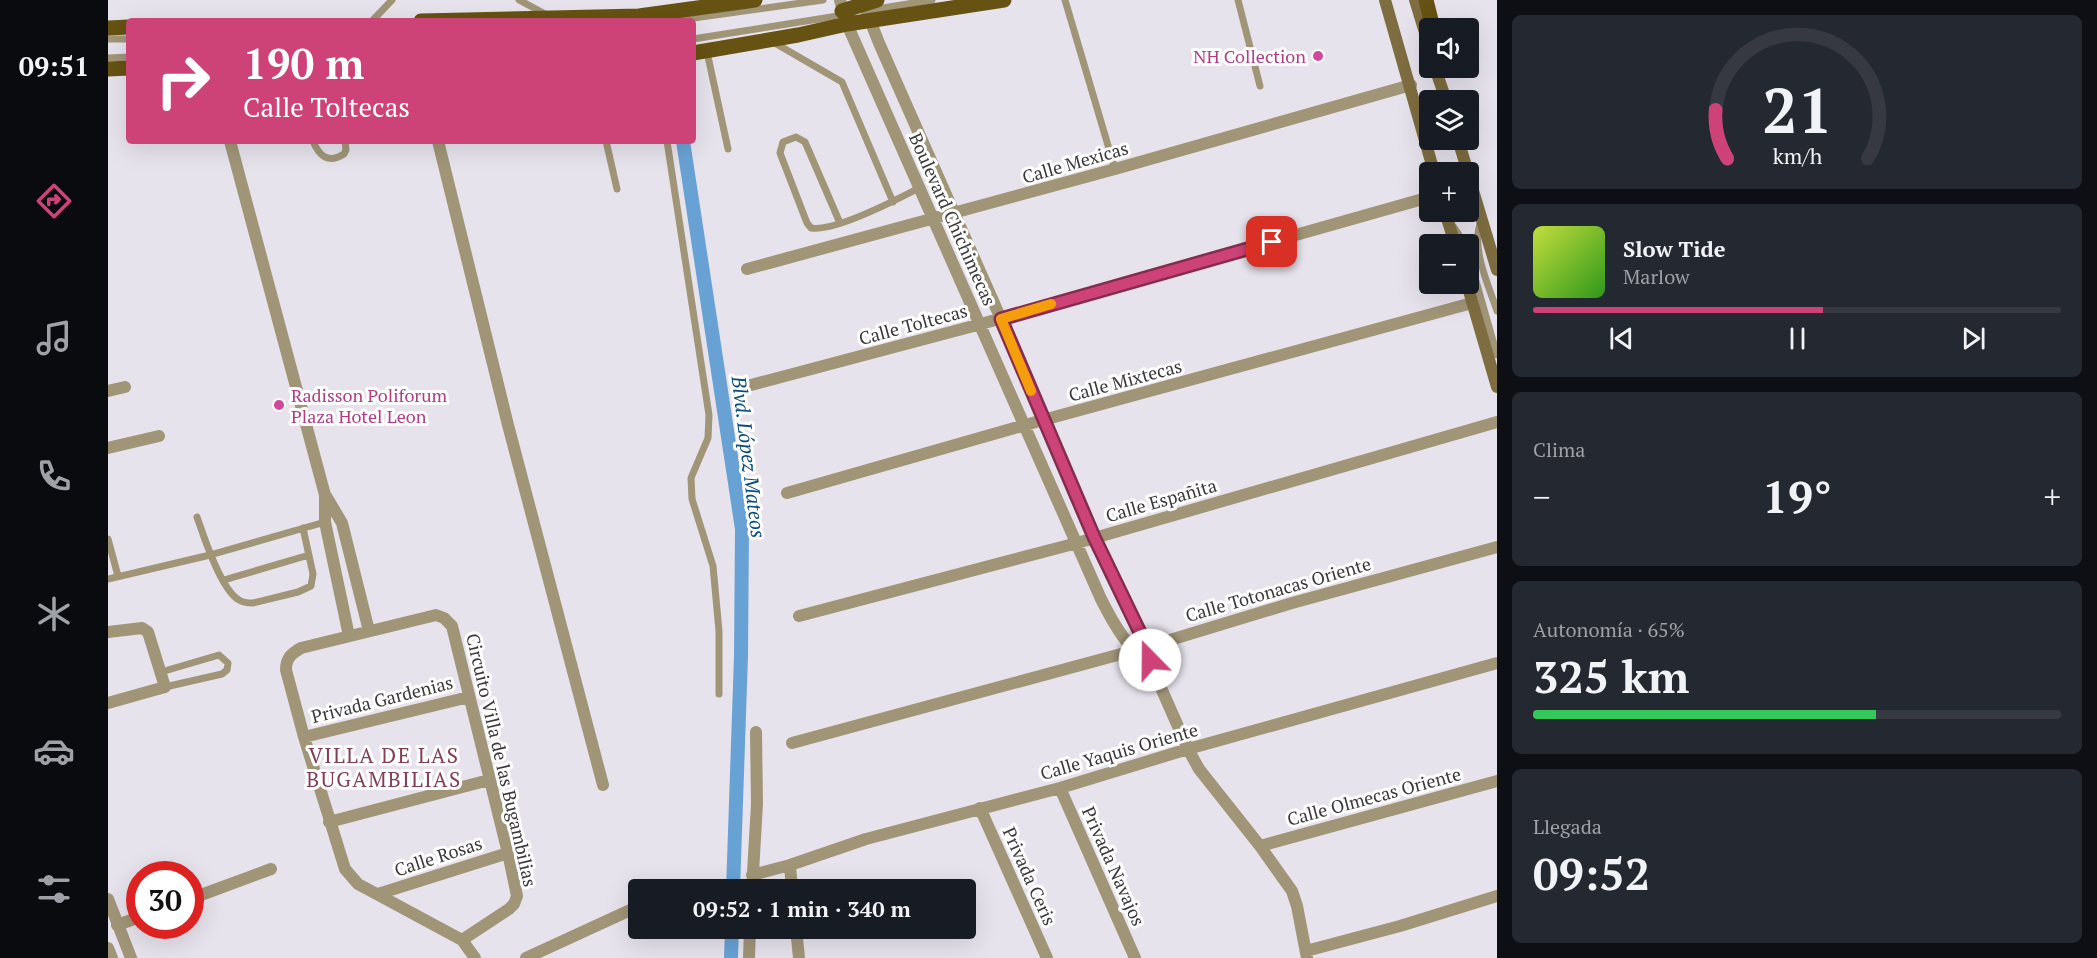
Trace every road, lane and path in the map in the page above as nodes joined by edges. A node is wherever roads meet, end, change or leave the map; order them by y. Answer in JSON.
{"nodes":[{"id":1,"x":392,"y":0,"type":"edge"},
{"id":2,"x":519,"y":0,"type":"edge"},
{"id":3,"x":536,"y":0,"type":"edge"},
{"id":4,"x":755,"y":0,"type":"edge"},
{"id":5,"x":823,"y":0,"type":"edge"},
{"id":6,"x":932,"y":0,"type":"edge"},
{"id":7,"x":1004,"y":0,"type":"edge"},
{"id":8,"x":1065,"y":0,"type":"edge"},
{"id":9,"x":1238,"y":0,"type":"edge"},
{"id":10,"x":1385,"y":0,"type":"edge"},
{"id":11,"x":1415,"y":0,"type":"edge"},
{"id":12,"x":1426,"y":0,"type":"edge"},
{"id":13,"x":686,"y":5,"type":"edge"},
{"id":14,"x":865,"y":5,"type":"edge"},
{"id":15,"x":536,"y":9,"type":"junction"},
{"id":16,"x":843,"y":12,"type":"edge"},
{"id":17,"x":375,"y":18,"type":"edge"},
{"id":18,"x":555,"y":18,"type":"joint"},
{"id":19,"x":694,"y":18,"type":"edge"},
{"id":20,"x":1421,"y":18,"type":"edge"},
{"id":21,"x":1430,"y":18,"type":"edge"},
{"id":22,"x":126,"y":27,"type":"edge"},
{"id":23,"x":108,"y":28,"type":"edge"},
{"id":24,"x":696,"y":38,"type":"edge"},
{"id":25,"x":108,"y":39,"type":"edge"},
{"id":26,"x":126,"y":39,"type":"edge"},
{"id":27,"x":771,"y":40,"type":"junction"},
{"id":28,"x":700,"y":52,"type":"edge"},
{"id":29,"x":108,"y":57,"type":"edge"},
{"id":30,"x":126,"y":57,"type":"edge"},
{"id":31,"x":126,"y":68,"type":"edge"},
{"id":32,"x":108,"y":69,"type":"edge"},
{"id":33,"x":1411,"y":85,"type":"junction"},
{"id":34,"x":1260,"y":86,"type":"dead end"},
{"id":35,"x":231,"y":144,"type":"edge"},
{"id":36,"x":315,"y":144,"type":"edge"},
{"id":37,"x":345,"y":144,"type":"edge"},
{"id":38,"x":439,"y":144,"type":"edge"},
{"id":39,"x":607,"y":144,"type":"edge"},
{"id":40,"x":667,"y":144,"type":"edge"},
{"id":41,"x":728,"y":149,"type":"dead end"},
{"id":42,"x":1431,"y":162,"type":"edge"},
{"id":43,"x":1115,"y":169,"type":"junction"},
{"id":44,"x":919,"y":188,"type":"junction"},
{"id":45,"x":617,"y":189,"type":"dead end"},
{"id":46,"x":1419,"y":200,"type":"edge"},
{"id":47,"x":893,"y":202,"type":"junction"},
{"id":48,"x":1479,"y":208,"type":"edge"},
{"id":49,"x":954,"y":214,"type":"junction"},
{"id":50,"x":1482,"y":218,"type":"junction"},
{"id":51,"x":933,"y":219,"type":"junction"},
{"id":52,"x":840,"y":223,"type":"junction"},
{"id":53,"x":747,"y":269,"type":"dead end"},
{"id":54,"x":1497,"y":270,"type":"edge"},
{"id":55,"x":1479,"y":292,"type":"edge"},
{"id":56,"x":1470,"y":294,"type":"edge"},
{"id":57,"x":1472,"y":303,"type":"junction"},
{"id":58,"x":1497,"y":311,"type":"edge"},
{"id":59,"x":1001,"y":319,"type":"junction"},
{"id":60,"x":981,"y":324,"type":"junction"},
{"id":61,"x":1497,"y":355,"type":"edge"},
{"id":62,"x":751,"y":385,"type":"dead end"},
{"id":63,"x":125,"y":387,"type":"dead end"},
{"id":64,"x":1497,"y":387,"type":"edge"},
{"id":65,"x":108,"y":391,"type":"edge"},
{"id":66,"x":1044,"y":421,"type":"junction"},
{"id":67,"x":1497,"y":422,"type":"edge"},
{"id":68,"x":1025,"y":425,"type":"junction"},
{"id":69,"x":159,"y":436,"type":"dead end"},
{"id":70,"x":108,"y":448,"type":"edge"},
{"id":71,"x":787,"y":493,"type":"dead end"},
{"id":72,"x":325,"y":495,"type":"junction"},
{"id":73,"x":197,"y":517,"type":"dead end"},
{"id":74,"x":325,"y":522,"type":"junction"},
{"id":75,"x":303,"y":528,"type":"junction"},
{"id":76,"x":1094,"y":537,"type":"junction"},
{"id":77,"x":108,"y":539,"type":"edge"},
{"id":78,"x":1077,"y":543,"type":"junction"},
{"id":79,"x":1497,"y":547,"type":"edge"},
{"id":80,"x":210,"y":555,"type":"junction"},
{"id":81,"x":309,"y":555,"type":"junction"},
{"id":82,"x":118,"y":576,"type":"junction"},
{"id":83,"x":108,"y":579,"type":"edge"},
{"id":84,"x":224,"y":580,"type":"junction"},
{"id":85,"x":799,"y":616,"type":"dead end"},
{"id":86,"x":369,"y":631,"type":"junction"},
{"id":87,"x":108,"y":632,"type":"edge"},
{"id":88,"x":350,"y":636,"type":"junction"},
{"id":89,"x":1147,"y":647,"type":"junction"},
{"id":90,"x":1131,"y":650,"type":"junction"},
{"id":91,"x":1497,"y":663,"type":"edge"},
{"id":92,"x":161,"y":672,"type":"junction"},
{"id":93,"x":1154,"y":672,"type":"junction"},
{"id":94,"x":165,"y":687,"type":"junction"},
{"id":95,"x":719,"y":694,"type":"dead end"},
{"id":96,"x":469,"y":697,"type":"junction"},
{"id":97,"x":108,"y":703,"type":"edge"},
{"id":98,"x":756,"y":732,"type":"dead end"},
{"id":99,"x":304,"y":736,"type":"junction"},
{"id":100,"x":792,"y":743,"type":"dead end"},
{"id":101,"x":1188,"y":749,"type":"junction"},
{"id":102,"x":489,"y":780,"type":"junction"},
{"id":103,"x":1497,"y":781,"type":"edge"},
{"id":104,"x":603,"y":785,"type":"dead end"},
{"id":105,"x":1060,"y":788,"type":"junction"},
{"id":106,"x":980,"y":808,"type":"junction"},
{"id":107,"x":329,"y":822,"type":"junction"},
{"id":108,"x":1260,"y":846,"type":"junction"},
{"id":109,"x":508,"y":853,"type":"junction"},
{"id":110,"x":790,"y":865,"type":"junction"},
{"id":111,"x":272,"y":869,"type":"dead end"},
{"id":112,"x":753,"y":874,"type":"junction"},
{"id":113,"x":753,"y":879,"type":"edge"},
{"id":114,"x":791,"y":879,"type":"edge"},
{"id":115,"x":204,"y":893,"type":"edge"},
{"id":116,"x":378,"y":894,"type":"junction"},
{"id":117,"x":1497,"y":896,"type":"edge"},
{"id":118,"x":108,"y":899,"type":"edge"},
{"id":119,"x":628,"y":911,"type":"edge"},
{"id":120,"x":126,"y":922,"type":"edge"},
{"id":121,"x":117,"y":925,"type":"junction"},
{"id":122,"x":750,"y":939,"type":"edge"},
{"id":123,"x":797,"y":939,"type":"edge"},
{"id":124,"x":462,"y":940,"type":"junction"},
{"id":125,"x":108,"y":948,"type":"edge"},
{"id":126,"x":1307,"y":955,"type":"edge"},
{"id":127,"x":112,"y":958,"type":"edge"},
{"id":128,"x":131,"y":958,"type":"edge"},
{"id":129,"x":475,"y":958,"type":"edge"},
{"id":130,"x":526,"y":958,"type":"edge"},
{"id":131,"x":749,"y":958,"type":"edge"},
{"id":132,"x":799,"y":958,"type":"edge"},
{"id":133,"x":1047,"y":958,"type":"edge"},
{"id":134,"x":1135,"y":958,"type":"edge"}],
"edges":[{"from":1,"to":17,"type":"lane"},
{"from":2,"to":15,"type":"lane"},
{"from":3,"to":15,"type":"lane"},
{"from":4,"to":13,"type":"main road"},
{"from":5,"to":19,"type":"lane"},
{"from":6,"to":14,"type":"lane"},
{"from":7,"to":14,"type":"main road"},
{"from":8,"to":43,"type":"lane"},
{"from":9,"to":34,"type":"lane"},
{"from":10,"to":33,"type":"main road"},
{"from":11,"to":20,"type":"main road"},
{"from":12,"to":21,"type":"main road"},
{"from":13,"to":18,"type":"main road"},
{"from":14,"to":16,"type":"main road"},
{"from":14,"to":49,"type":"street","name":"Boulevard Chichimecas"},
{"from":15,"to":18,"type":"lane"},
{"from":16,"to":24,"type":"lane"},
{"from":16,"to":27,"type":"main road"},
{"from":16,"to":44,"type":"street","name":"Boulevard Chichimecas"},
{"from":22,"to":23,"type":"main road"},
{"from":25,"to":26,"type":"lane"},
{"from":27,"to":28,"type":"main road"},
{"from":27,"to":47,"type":"lane"},
{"from":28,"to":41,"type":"lane"},
{"from":29,"to":30,"type":"lane"},
{"from":31,"to":32,"type":"main road"},
{"from":33,"to":42,"type":"main road"},
{"from":33,"to":43,"type":"street","name":"Calle Mexicas"},
{"from":35,"to":72,"type":"street"},
{"from":36,"to":37,"type":"lane"},
{"from":38,"to":104,"type":"street"},
{"from":39,"to":45,"type":"lane"},
{"from":40,"to":95,"type":"lane"},
{"from":43,"to":49,"type":"street","name":"Calle Mexicas"},
{"from":44,"to":47,"type":"lane"},
{"from":44,"to":51,"type":"street","name":"Boulevard Chichimecas"},
{"from":46,"to":59,"type":"street","name":"Calle Toltecas"},
{"from":47,"to":52,"type":"lane"},
{"from":48,"to":50,"type":"main road"},
{"from":49,"to":51,"type":"street","name":"Calle Mexicas"},
{"from":49,"to":59,"type":"street","name":"Boulevard Chichimecas"},
{"from":50,"to":54,"type":"main road"},
{"from":50,"to":58,"type":"lane"},
{"from":51,"to":53,"type":"street","name":"Calle Mexicas"},
{"from":51,"to":60,"type":"street","name":"Boulevard Chichimecas"},
{"from":52,"to":52,"type":"lane"},
{"from":55,"to":61,"type":"lane"},
{"from":56,"to":57,"type":"main road"},
{"from":57,"to":64,"type":"main road"},
{"from":57,"to":66,"type":"street","name":"Calle Mixtecas"},
{"from":59,"to":60,"type":"street","name":"Calle Toltecas"},
{"from":59,"to":66,"type":"street","name":"Boulevard Chichimecas"},
{"from":60,"to":62,"type":"street","name":"Calle Toltecas"},
{"from":60,"to":68,"type":"street","name":"Boulevard Chichimecas"},
{"from":63,"to":65,"type":"street"},
{"from":66,"to":68,"type":"street","name":"Calle Mixtecas"},
{"from":66,"to":76,"type":"street","name":"Boulevard Chichimecas"},
{"from":67,"to":76,"type":"street","name":"Calle Españita"},
{"from":68,"to":71,"type":"street","name":"Calle Mixtecas"},
{"from":68,"to":78,"type":"street","name":"Boulevard Chichimecas"},
{"from":69,"to":70,"type":"street"},
{"from":72,"to":74,"type":"street"},
{"from":72,"to":86,"type":"street"},
{"from":73,"to":80,"type":"lane"},
{"from":74,"to":75,"type":"lane"},
{"from":74,"to":88,"type":"street"},
{"from":75,"to":80,"type":"lane"},
{"from":75,"to":81,"type":"lane"},
{"from":76,"to":78,"type":"street","name":"Calle Españita"},
{"from":76,"to":89,"type":"street","name":"Boulevard Chichimecas"},
{"from":77,"to":82,"type":"lane"},
{"from":78,"to":85,"type":"street","name":"Calle Españita"},
{"from":78,"to":90,"type":"street","name":"Boulevard Chichimecas"},
{"from":79,"to":89,"type":"street","name":"Calle Totonacas Oriente"},
{"from":80,"to":82,"type":"lane"},
{"from":80,"to":84,"type":"lane"},
{"from":81,"to":84,"type":"lane"},
{"from":81,"to":84,"type":"lane"},
{"from":82,"to":83,"type":"lane"},
{"from":86,"to":88,"type":"street","name":"Circuito Villa de las Bugambilias"},
{"from":86,"to":96,"type":"street","name":"Circuito Villa de las Bugambilias"},
{"from":87,"to":92,"type":"street"},
{"from":88,"to":99,"type":"street","name":"Circuito Villa de las Bugambilias"},
{"from":89,"to":90,"type":"street","name":"Calle Totonacas Oriente"},
{"from":89,"to":93,"type":"street","name":"Boulevard Chichimecas"},
{"from":90,"to":93,"type":"street","name":"Boulevard Chichimecas"},
{"from":90,"to":100,"type":"street","name":"Calle Totonacas Oriente"},
{"from":91,"to":101,"type":"street","name":"Calle Yaquis Oriente"},
{"from":92,"to":94,"type":"street"},
{"from":92,"to":94,"type":"lane"},
{"from":93,"to":101,"type":"street","name":"Boulevard Chichimecas"},
{"from":94,"to":97,"type":"street"},
{"from":96,"to":99,"type":"street","name":"Privada Gardenias"},
{"from":96,"to":102,"type":"street","name":"Circuito Villa de las Bugambilias"},
{"from":98,"to":112,"type":"street"},
{"from":99,"to":107,"type":"street","name":"Circuito Villa de las Bugambilias"},
{"from":101,"to":105,"type":"street","name":"Calle Yaquis Oriente"},
{"from":101,"to":108,"type":"street","name":"Boulevard Chichimecas"},
{"from":102,"to":107,"type":"street"},
{"from":102,"to":109,"type":"street","name":"Circuito Villa de las Bugambilias"},
{"from":103,"to":108,"type":"street","name":"Calle Olmecas Oriente"},
{"from":105,"to":106,"type":"street","name":"Calle Yaquis Oriente"},
{"from":105,"to":134,"type":"street","name":"Privada Navajos"},
{"from":106,"to":110,"type":"street","name":"Calle Yaquis Oriente"},
{"from":106,"to":133,"type":"street","name":"Privada Ceris"},
{"from":107,"to":116,"type":"street","name":"Circuito Villa de las Bugambilias"},
{"from":108,"to":126,"type":"street","name":"Boulevard Chichimecas"},
{"from":109,"to":116,"type":"street","name":"Calle Rosas"},
{"from":109,"to":124,"type":"street","name":"Circuito Villa de las Bugambilias"},
{"from":110,"to":112,"type":"street","name":"Calle Yaquis Oriente"},
{"from":110,"to":114,"type":"street"},
{"from":111,"to":115,"type":"street"},
{"from":112,"to":113,"type":"street"},
{"from":116,"to":124,"type":"street","name":"Circuito Villa de las Bugambilias"},
{"from":117,"to":126,"type":"street"},
{"from":118,"to":121,"type":"street"},
{"from":119,"to":130,"type":"street"},
{"from":120,"to":121,"type":"street"},
{"from":121,"to":128,"type":"street"},
{"from":122,"to":131,"type":"street"},
{"from":123,"to":132,"type":"street"},
{"from":124,"to":129,"type":"street","name":"Circuito Villa de las Bugambilias"},
{"from":125,"to":127,"type":"street"}]}
